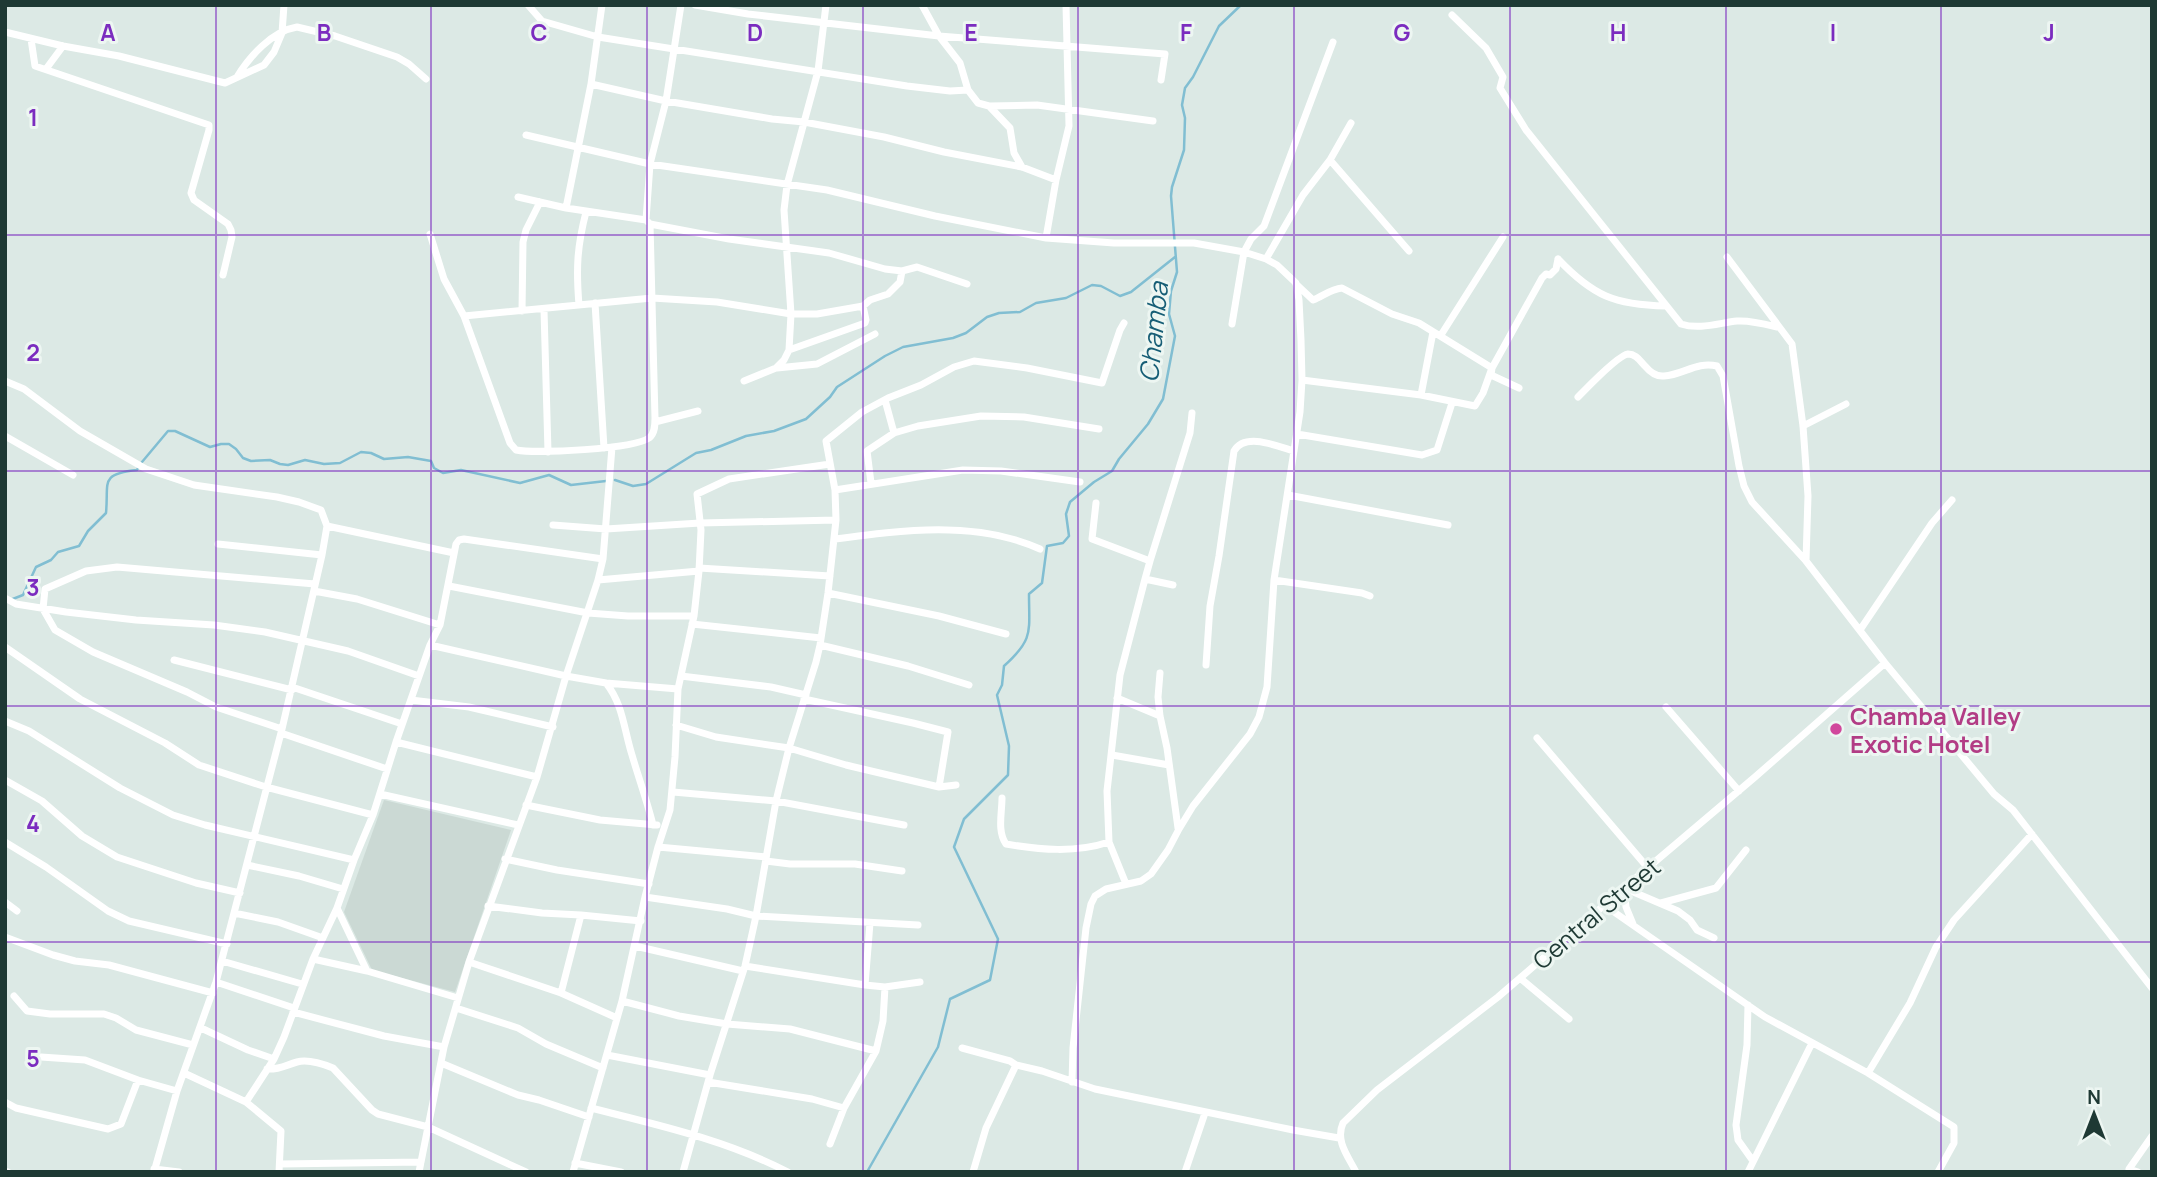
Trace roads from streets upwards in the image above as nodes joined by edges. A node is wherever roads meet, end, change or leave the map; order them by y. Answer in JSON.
{"nodes":[{"id":1,"x":284,"y":5,"type":"edge"},
{"id":2,"x":528,"y":5,"type":"edge"},
{"id":3,"x":602,"y":5,"type":"edge"},
{"id":4,"x":681,"y":5,"type":"edge"},
{"id":5,"x":695,"y":5,"type":"edge"},
{"id":6,"x":827,"y":5,"type":"edge"},
{"id":7,"x":922,"y":5,"type":"edge"},
{"id":8,"x":1066,"y":5,"type":"edge"},
{"id":9,"x":1452,"y":15,"type":"dead end"},
{"id":10,"x":824,"y":22,"type":"junction"},
{"id":11,"x":5,"y":32,"type":"edge"},
{"id":12,"x":282,"y":33,"type":"junction"},
{"id":13,"x":939,"y":36,"type":"junction"},
{"id":14,"x":598,"y":37,"type":"junction"},
{"id":15,"x":31,"y":39,"type":"junction"},
{"id":16,"x":1333,"y":42,"type":"dead end"},
{"id":17,"x":63,"y":46,"type":"junction"},
{"id":18,"x":1067,"y":46,"type":"junction"},
{"id":19,"x":675,"y":50,"type":"junction"},
{"id":20,"x":46,"y":68,"type":"junction"},
{"id":21,"x":818,"y":71,"type":"junction"},
{"id":22,"x":237,"y":78,"type":"junction"},
{"id":23,"x":426,"y":79,"type":"dead end"},
{"id":24,"x":1161,"y":80,"type":"dead end"},
{"id":25,"x":591,"y":84,"type":"junction"},
{"id":26,"x":968,"y":90,"type":"junction"},
{"id":27,"x":666,"y":101,"type":"junction"},
{"id":28,"x":989,"y":106,"type":"junction"},
{"id":29,"x":1069,"y":109,"type":"junction"},
{"id":30,"x":1153,"y":121,"type":"dead end"},
{"id":31,"x":804,"y":122,"type":"junction"},
{"id":32,"x":1351,"y":123,"type":"dead end"},
{"id":33,"x":527,"y":135,"type":"dead end"},
{"id":34,"x":577,"y":148,"type":"junction"},
{"id":35,"x":1330,"y":160,"type":"junction"},
{"id":36,"x":650,"y":164,"type":"junction"},
{"id":37,"x":1022,"y":167,"type":"junction"},
{"id":38,"x":1056,"y":180,"type":"junction"},
{"id":39,"x":787,"y":185,"type":"junction"},
{"id":40,"x":518,"y":197,"type":"dead end"},
{"id":41,"x":540,"y":202,"type":"junction"},
{"id":42,"x":566,"y":208,"type":"junction"},
{"id":43,"x":586,"y":212,"type":"junction"},
{"id":44,"x":648,"y":222,"type":"junction"},
{"id":45,"x":430,"y":234,"type":"dead end"},
{"id":46,"x":1046,"y":237,"type":"junction"},
{"id":47,"x":1503,"y":237,"type":"dead end"},
{"id":48,"x":787,"y":246,"type":"junction"},
{"id":49,"x":1409,"y":251,"type":"dead end"},
{"id":50,"x":1244,"y":252,"type":"junction"},
{"id":51,"x":1727,"y":257,"type":"dead end"},
{"id":52,"x":1266,"y":259,"type":"junction"},
{"id":53,"x":902,"y":271,"type":"junction"},
{"id":54,"x":223,"y":275,"type":"dead end"},
{"id":55,"x":967,"y":284,"type":"dead end"},
{"id":56,"x":1296,"y":284,"type":"junction"},
{"id":57,"x":652,"y":298,"type":"junction"},
{"id":58,"x":595,"y":303,"type":"junction"},
{"id":59,"x":579,"y":305,"type":"junction"},
{"id":60,"x":863,"y":306,"type":"junction"},
{"id":61,"x":1666,"y":306,"type":"junction"},
{"id":62,"x":544,"y":310,"type":"junction"},
{"id":63,"x":522,"y":311,"type":"junction"},
{"id":64,"x":791,"y":314,"type":"junction"},
{"id":65,"x":464,"y":316,"type":"junction"},
{"id":66,"x":1124,"y":323,"type":"dead end"},
{"id":67,"x":1233,"y":324,"type":"dead end"},
{"id":68,"x":1778,"y":327,"type":"junction"},
{"id":69,"x":1437,"y":333,"type":"junction"},
{"id":70,"x":875,"y":334,"type":"dead end"},
{"id":71,"x":789,"y":350,"type":"junction"},
{"id":72,"x":776,"y":368,"type":"junction"},
{"id":73,"x":1492,"y":368,"type":"junction"},
{"id":74,"x":1302,"y":380,"type":"junction"},
{"id":75,"x":5,"y":381,"type":"edge"},
{"id":76,"x":744,"y":382,"type":"dead end"},
{"id":77,"x":1519,"y":388,"type":"dead end"},
{"id":78,"x":1421,"y":396,"type":"junction"},
{"id":79,"x":1578,"y":397,"type":"dead end"},
{"id":80,"x":885,"y":400,"type":"junction"},
{"id":81,"x":1452,"y":403,"type":"junction"},
{"id":82,"x":1846,"y":404,"type":"dead end"},
{"id":83,"x":698,"y":411,"type":"dead end"},
{"id":84,"x":1192,"y":413,"type":"dead end"},
{"id":85,"x":655,"y":422,"type":"junction"},
{"id":86,"x":1803,"y":426,"type":"junction"},
{"id":87,"x":1099,"y":429,"type":"dead end"},
{"id":88,"x":894,"y":433,"type":"junction"},
{"id":89,"x":1297,"y":434,"type":"junction"},
{"id":90,"x":5,"y":436,"type":"edge"},
{"id":91,"x":608,"y":448,"type":"junction"},
{"id":92,"x":1294,"y":451,"type":"junction"},
{"id":93,"x":548,"y":452,"type":"junction"},
{"id":94,"x":830,"y":464,"type":"junction"},
{"id":95,"x":73,"y":475,"type":"dead end"},
{"id":96,"x":1080,"y":482,"type":"dead end"},
{"id":97,"x":871,"y":483,"type":"junction"},
{"id":98,"x":835,"y":490,"type":"junction"},
{"id":99,"x":1289,"y":495,"type":"junction"},
{"id":100,"x":1952,"y":500,"type":"dead end"},
{"id":101,"x":1096,"y":503,"type":"dead end"},
{"id":102,"x":836,"y":520,"type":"junction"},
{"id":103,"x":700,"y":523,"type":"junction"},
{"id":104,"x":553,"y":525,"type":"dead end"},
{"id":105,"x":1448,"y":525,"type":"dead end"},
{"id":106,"x":327,"y":526,"type":"junction"},
{"id":107,"x":606,"y":529,"type":"junction"},
{"id":108,"x":835,"y":539,"type":"junction"},
{"id":109,"x":218,"y":544,"type":"dead end"},
{"id":110,"x":1040,"y":549,"type":"dead end"},
{"id":111,"x":454,"y":553,"type":"junction"},
{"id":112,"x":323,"y":555,"type":"junction"},
{"id":113,"x":603,"y":559,"type":"junction"},
{"id":114,"x":1150,"y":561,"type":"junction"},
{"id":115,"x":1806,"y":561,"type":"junction"},
{"id":116,"x":699,"y":569,"type":"junction"},
{"id":117,"x":830,"y":576,"type":"junction"},
{"id":118,"x":1145,"y":579,"type":"junction"},
{"id":119,"x":598,"y":580,"type":"junction"},
{"id":120,"x":1274,"y":580,"type":"junction"},
{"id":121,"x":1173,"y":585,"type":"dead end"},
{"id":122,"x":449,"y":586,"type":"junction"},
{"id":123,"x":314,"y":587,"type":"junction"},
{"id":124,"x":828,"y":593,"type":"junction"},
{"id":125,"x":1370,"y":596,"type":"dead end"},
{"id":126,"x":5,"y":598,"type":"edge"},
{"id":127,"x":43,"y":609,"type":"junction"},
{"id":128,"x":588,"y":613,"type":"junction"},
{"id":129,"x":693,"y":620,"type":"junction"},
{"id":130,"x":440,"y":625,"type":"junction"},
{"id":131,"x":1860,"y":630,"type":"junction"},
{"id":132,"x":1006,"y":634,"type":"dead end"},
{"id":133,"x":302,"y":640,"type":"junction"},
{"id":134,"x":820,"y":641,"type":"junction"},
{"id":135,"x":430,"y":645,"type":"junction"},
{"id":136,"x":5,"y":648,"type":"edge"},
{"id":137,"x":174,"y":660,"type":"dead end"},
{"id":138,"x":1885,"y":663,"type":"junction"},
{"id":139,"x":1206,"y":665,"type":"dead end"},
{"id":140,"x":1160,"y":673,"type":"dead end"},
{"id":141,"x":419,"y":676,"type":"junction"},
{"id":142,"x":566,"y":676,"type":"junction"},
{"id":143,"x":681,"y":676,"type":"junction"},
{"id":144,"x":606,"y":683,"type":"junction"},
{"id":145,"x":969,"y":684,"type":"dead end"},
{"id":146,"x":292,"y":689,"type":"junction"},
{"id":147,"x":678,"y":689,"type":"junction"},
{"id":148,"x":805,"y":697,"type":"junction"},
{"id":149,"x":1117,"y":698,"type":"junction"},
{"id":150,"x":411,"y":700,"type":"junction"},
{"id":151,"x":1666,"y":707,"type":"dead end"},
{"id":152,"x":1160,"y":716,"type":"junction"},
{"id":153,"x":5,"y":721,"type":"edge"},
{"id":154,"x":402,"y":724,"type":"junction"},
{"id":155,"x":676,"y":725,"type":"junction"},
{"id":156,"x":553,"y":727,"type":"junction"},
{"id":157,"x":281,"y":731,"type":"junction"},
{"id":158,"x":1536,"y":738,"type":"dead end"},
{"id":159,"x":396,"y":742,"type":"junction"},
{"id":160,"x":789,"y":748,"type":"junction"},
{"id":161,"x":1112,"y":755,"type":"junction"},
{"id":162,"x":1169,"y":765,"type":"junction"},
{"id":163,"x":387,"y":769,"type":"junction"},
{"id":164,"x":537,"y":777,"type":"junction"},
{"id":165,"x":5,"y":780,"type":"edge"},
{"id":166,"x":956,"y":785,"type":"dead end"},
{"id":167,"x":266,"y":787,"type":"junction"},
{"id":168,"x":939,"y":787,"type":"junction"},
{"id":169,"x":1739,"y":791,"type":"junction"},
{"id":170,"x":673,"y":792,"type":"junction"},
{"id":171,"x":380,"y":794,"type":"junction"},
{"id":172,"x":1002,"y":798,"type":"dead end"},
{"id":173,"x":776,"y":801,"type":"junction"},
{"id":174,"x":526,"y":805,"type":"junction"},
{"id":175,"x":373,"y":815,"type":"junction"},
{"id":176,"x":518,"y":825,"type":"junction"},
{"id":177,"x":653,"y":825,"type":"junction"},
{"id":178,"x":904,"y":825,"type":"dead end"},
{"id":179,"x":665,"y":827,"type":"junction"},
{"id":180,"x":1178,"y":829,"type":"junction"},
{"id":181,"x":2032,"y":834,"type":"junction"},
{"id":182,"x":254,"y":836,"type":"junction"},
{"id":183,"x":5,"y":842,"type":"edge"},
{"id":184,"x":1109,"y":842,"type":"junction"},
{"id":185,"x":658,"y":847,"type":"junction"},
{"id":186,"x":1745,"y":850,"type":"dead end"},
{"id":187,"x":505,"y":859,"type":"junction"},
{"id":188,"x":766,"y":859,"type":"junction"},
{"id":189,"x":354,"y":860,"type":"junction"},
{"id":190,"x":247,"y":865,"type":"junction"},
{"id":191,"x":1648,"y":869,"type":"junction"},
{"id":192,"x":902,"y":871,"type":"dead end"},
{"id":193,"x":649,"y":884,"type":"junction"},
{"id":194,"x":1126,"y":884,"type":"junction"},
{"id":195,"x":1623,"y":888,"type":"junction"},
{"id":196,"x":344,"y":889,"type":"junction"},
{"id":197,"x":240,"y":893,"type":"junction"},
{"id":198,"x":645,"y":897,"type":"junction"},
{"id":199,"x":5,"y":902,"type":"edge"},
{"id":200,"x":1661,"y":903,"type":"junction"},
{"id":201,"x":1604,"y":905,"type":"junction"},
{"id":202,"x":488,"y":906,"type":"junction"},
{"id":203,"x":337,"y":908,"type":"junction"},
{"id":204,"x":17,"y":911,"type":"dead end"},
{"id":205,"x":234,"y":913,"type":"junction"},
{"id":206,"x":581,"y":915,"type":"junction"},
{"id":207,"x":756,"y":916,"type":"junction"},
{"id":208,"x":641,"y":921,"type":"junction"},
{"id":209,"x":870,"y":923,"type":"junction"},
{"id":210,"x":918,"y":925,"type":"dead end"},
{"id":211,"x":1633,"y":925,"type":"junction"},
{"id":212,"x":5,"y":937,"type":"edge"},
{"id":213,"x":323,"y":938,"type":"junction"},
{"id":214,"x":1714,"y":938,"type":"dead end"},
{"id":215,"x":226,"y":944,"type":"junction"},
{"id":216,"x":635,"y":946,"type":"junction"},
{"id":217,"x":313,"y":959,"type":"junction"},
{"id":218,"x":222,"y":961,"type":"junction"},
{"id":219,"x":469,"y":962,"type":"junction"},
{"id":220,"x":744,"y":969,"type":"junction"},
{"id":221,"x":367,"y":971,"type":"junction"},
{"id":222,"x":1520,"y":978,"type":"junction"},
{"id":223,"x":216,"y":982,"type":"junction"},
{"id":224,"x":920,"y":982,"type":"dead end"},
{"id":225,"x":302,"y":984,"type":"junction"},
{"id":226,"x":865,"y":985,"type":"junction"},
{"id":227,"x":885,"y":986,"type":"junction"},
{"id":228,"x":2152,"y":988,"type":"edge"},
{"id":229,"x":561,"y":992,"type":"junction"},
{"id":230,"x":213,"y":993,"type":"junction"},
{"id":231,"x":14,"y":996,"type":"dead end"},
{"id":232,"x":458,"y":998,"type":"junction"},
{"id":233,"x":622,"y":1001,"type":"junction"},
{"id":234,"x":1748,"y":1005,"type":"junction"},
{"id":235,"x":456,"y":1008,"type":"junction"},
{"id":236,"x":294,"y":1010,"type":"junction"},
{"id":237,"x":617,"y":1018,"type":"junction"},
{"id":238,"x":1569,"y":1019,"type":"dead end"},
{"id":239,"x":727,"y":1024,"type":"junction"},
{"id":240,"x":201,"y":1028,"type":"junction"},
{"id":241,"x":1812,"y":1043,"type":"junction"},
{"id":242,"x":194,"y":1045,"type":"junction"},
{"id":243,"x":444,"y":1047,"type":"junction"},
{"id":244,"x":962,"y":1048,"type":"dead end"},
{"id":245,"x":876,"y":1051,"type":"junction"},
{"id":246,"x":607,"y":1055,"type":"junction"},
{"id":247,"x":41,"y":1057,"type":"dead end"},
{"id":248,"x":274,"y":1059,"type":"junction"},
{"id":249,"x":441,"y":1063,"type":"junction"},
{"id":250,"x":1016,"y":1065,"type":"junction"},
{"id":251,"x":603,"y":1068,"type":"junction"},
{"id":252,"x":267,"y":1069,"type":"junction"},
{"id":253,"x":184,"y":1073,"type":"junction"},
{"id":254,"x":1868,"y":1073,"type":"junction"},
{"id":255,"x":709,"y":1078,"type":"junction"},
{"id":256,"x":138,"y":1080,"type":"junction"},
{"id":257,"x":1072,"y":1082,"type":"junction"},
{"id":258,"x":177,"y":1091,"type":"junction"},
{"id":259,"x":5,"y":1102,"type":"edge"},
{"id":260,"x":246,"y":1102,"type":"junction"},
{"id":261,"x":591,"y":1108,"type":"junction"},
{"id":262,"x":844,"y":1108,"type":"junction"},
{"id":263,"x":1205,"y":1112,"type":"junction"},
{"id":264,"x":589,"y":1117,"type":"junction"},
{"id":265,"x":428,"y":1127,"type":"junction"},
{"id":266,"x":693,"y":1134,"type":"junction"},
{"id":267,"x":2152,"y":1136,"type":"edge"},
{"id":268,"x":1339,"y":1138,"type":"junction"},
{"id":269,"x":830,"y":1144,"type":"dead end"},
{"id":270,"x":1753,"y":1161,"type":"junction"},
{"id":271,"x":421,"y":1162,"type":"junction"},
{"id":272,"x":575,"y":1163,"type":"junction"},
{"id":273,"x":279,"y":1168,"type":"edge"},
{"id":274,"x":2128,"y":1170,"type":"edge"},
{"id":275,"x":154,"y":1171,"type":"edge"},
{"id":276,"x":178,"y":1172,"type":"edge"},
{"id":277,"x":419,"y":1172,"type":"edge"},
{"id":278,"x":526,"y":1172,"type":"edge"},
{"id":279,"x":573,"y":1172,"type":"edge"},
{"id":280,"x":621,"y":1172,"type":"edge"},
{"id":281,"x":682,"y":1172,"type":"edge"},
{"id":282,"x":788,"y":1172,"type":"edge"},
{"id":283,"x":973,"y":1172,"type":"edge"},
{"id":284,"x":1185,"y":1172,"type":"edge"},
{"id":285,"x":1356,"y":1172,"type":"edge"},
{"id":286,"x":1748,"y":1172,"type":"edge"},
{"id":287,"x":1938,"y":1172,"type":"edge"},
{"id":288,"x":2138,"y":1172,"type":"edge"}],
"edges":[{"from":1,"to":12,"type":"street"},
{"from":2,"to":14,"type":"street"},
{"from":3,"to":14,"type":"street"},
{"from":4,"to":19,"type":"street"},
{"from":5,"to":10,"type":"street"},
{"from":6,"to":10,"type":"street"},
{"from":7,"to":13,"type":"street"},
{"from":8,"to":18,"type":"street"},
{"from":9,"to":61,"type":"street"},
{"from":10,"to":13,"type":"street"},
{"from":10,"to":21,"type":"street"},
{"from":11,"to":15,"type":"street"},
{"from":12,"to":22,"type":"street"},
{"from":12,"to":22,"type":"street"},
{"from":12,"to":23,"type":"street"},
{"from":13,"to":18,"type":"street"},
{"from":13,"to":26,"type":"street"},
{"from":14,"to":19,"type":"street"},
{"from":14,"to":25,"type":"street"},
{"from":15,"to":17,"type":"street"},
{"from":15,"to":20,"type":"street"},
{"from":16,"to":50,"type":"street"},
{"from":17,"to":20,"type":"street"},
{"from":17,"to":22,"type":"street"},
{"from":18,"to":24,"type":"street"},
{"from":18,"to":29,"type":"street"},
{"from":19,"to":21,"type":"street"},
{"from":19,"to":27,"type":"street"},
{"from":20,"to":54,"type":"street"},
{"from":21,"to":26,"type":"street"},
{"from":21,"to":31,"type":"street"},
{"from":25,"to":27,"type":"street"},
{"from":25,"to":34,"type":"street"},
{"from":26,"to":28,"type":"street"},
{"from":27,"to":31,"type":"street"},
{"from":27,"to":36,"type":"street"},
{"from":28,"to":29,"type":"street"},
{"from":28,"to":37,"type":"street"},
{"from":29,"to":30,"type":"street"},
{"from":29,"to":38,"type":"street"},
{"from":31,"to":37,"type":"street"},
{"from":31,"to":39,"type":"street"},
{"from":32,"to":35,"type":"street"},
{"from":33,"to":34,"type":"street"},
{"from":34,"to":36,"type":"street"},
{"from":34,"to":42,"type":"street"},
{"from":35,"to":49,"type":"street"},
{"from":35,"to":52,"type":"street"},
{"from":36,"to":39,"type":"street"},
{"from":36,"to":44,"type":"street"},
{"from":37,"to":38,"type":"street"},
{"from":38,"to":46,"type":"street"},
{"from":39,"to":46,"type":"street"},
{"from":39,"to":48,"type":"street"},
{"from":40,"to":41,"type":"street"},
{"from":41,"to":42,"type":"street"},
{"from":41,"to":63,"type":"street"},
{"from":42,"to":43,"type":"street"},
{"from":43,"to":44,"type":"street"},
{"from":43,"to":59,"type":"street"},
{"from":44,"to":48,"type":"street"},
{"from":44,"to":57,"type":"street"},
{"from":45,"to":65,"type":"street"},
{"from":46,"to":50,"type":"street"},
{"from":47,"to":69,"type":"street"},
{"from":48,"to":53,"type":"street"},
{"from":48,"to":64,"type":"street"},
{"from":50,"to":52,"type":"street"},
{"from":50,"to":67,"type":"street"},
{"from":51,"to":68,"type":"street"},
{"from":52,"to":56,"type":"street"},
{"from":53,"to":55,"type":"street"},
{"from":53,"to":60,"type":"street"},
{"from":56,"to":69,"type":"street"},
{"from":56,"to":74,"type":"street"},
{"from":57,"to":58,"type":"street"},
{"from":57,"to":64,"type":"street"},
{"from":57,"to":85,"type":"street"},
{"from":58,"to":59,"type":"street"},
{"from":58,"to":91,"type":"street"},
{"from":59,"to":62,"type":"street"},
{"from":60,"to":64,"type":"street"},
{"from":60,"to":71,"type":"street"},
{"from":61,"to":68,"type":"street"},
{"from":61,"to":73,"type":"street"},
{"from":62,"to":63,"type":"street"},
{"from":62,"to":93,"type":"street"},
{"from":63,"to":65,"type":"street"},
{"from":64,"to":71,"type":"street"},
{"from":65,"to":93,"type":"street"},
{"from":66,"to":80,"type":"street"},
{"from":68,"to":86,"type":"street"},
{"from":69,"to":73,"type":"street"},
{"from":69,"to":78,"type":"street"},
{"from":70,"to":72,"type":"street"},
{"from":71,"to":72,"type":"street"},
{"from":72,"to":76,"type":"street"},
{"from":73,"to":77,"type":"street"},
{"from":73,"to":81,"type":"street"},
{"from":74,"to":78,"type":"street"},
{"from":74,"to":89,"type":"street"},
{"from":75,"to":106,"type":"street"},
{"from":78,"to":81,"type":"street"},
{"from":79,"to":115,"type":"street"},
{"from":80,"to":88,"type":"street"},
{"from":80,"to":94,"type":"street"},
{"from":81,"to":89,"type":"street"},
{"from":82,"to":86,"type":"street"},
{"from":83,"to":85,"type":"street"},
{"from":84,"to":114,"type":"street"},
{"from":85,"to":91,"type":"street"},
{"from":86,"to":115,"type":"street"},
{"from":87,"to":88,"type":"street"},
{"from":88,"to":97,"type":"street"},
{"from":89,"to":92,"type":"street"},
{"from":90,"to":95,"type":"street"},
{"from":91,"to":93,"type":"street"},
{"from":91,"to":107,"type":"street"},
{"from":92,"to":99,"type":"street"},
{"from":92,"to":139,"type":"street"},
{"from":94,"to":98,"type":"street"},
{"from":94,"to":103,"type":"street"},
{"from":96,"to":97,"type":"street"},
{"from":97,"to":98,"type":"street"},
{"from":98,"to":102,"type":"street"},
{"from":99,"to":105,"type":"street"},
{"from":99,"to":120,"type":"street"},
{"from":100,"to":131,"type":"street"},
{"from":101,"to":114,"type":"street"},
{"from":102,"to":103,"type":"street"},
{"from":102,"to":108,"type":"street"},
{"from":103,"to":107,"type":"street"},
{"from":103,"to":116,"type":"street"},
{"from":104,"to":107,"type":"street"},
{"from":106,"to":111,"type":"street"},
{"from":106,"to":112,"type":"street"},
{"from":107,"to":113,"type":"street"},
{"from":108,"to":110,"type":"street"},
{"from":108,"to":117,"type":"street"},
{"from":109,"to":112,"type":"street"},
{"from":111,"to":113,"type":"street"},
{"from":111,"to":122,"type":"street"},
{"from":112,"to":123,"type":"street"},
{"from":113,"to":119,"type":"street"},
{"from":114,"to":118,"type":"street"},
{"from":115,"to":131,"type":"street"},
{"from":116,"to":117,"type":"street"},
{"from":116,"to":119,"type":"street"},
{"from":116,"to":129,"type":"street"},
{"from":117,"to":124,"type":"street"},
{"from":118,"to":121,"type":"street"},
{"from":118,"to":149,"type":"street"},
{"from":119,"to":128,"type":"street"},
{"from":120,"to":125,"type":"street"},
{"from":120,"to":180,"type":"street"},
{"from":122,"to":128,"type":"street"},
{"from":122,"to":130,"type":"street"},
{"from":123,"to":127,"type":"street"},
{"from":123,"to":130,"type":"street"},
{"from":123,"to":133,"type":"street"},
{"from":124,"to":132,"type":"street"},
{"from":124,"to":134,"type":"street"},
{"from":126,"to":127,"type":"street"},
{"from":127,"to":133,"type":"street"},
{"from":127,"to":157,"type":"street"},
{"from":128,"to":129,"type":"street"},
{"from":128,"to":142,"type":"street"},
{"from":129,"to":134,"type":"street"},
{"from":129,"to":143,"type":"street"},
{"from":130,"to":135,"type":"street"},
{"from":131,"to":138,"type":"street"},
{"from":133,"to":141,"type":"street"},
{"from":133,"to":146,"type":"street"},
{"from":134,"to":145,"type":"street"},
{"from":134,"to":148,"type":"street"},
{"from":135,"to":141,"type":"street"},
{"from":135,"to":142,"type":"street"},
{"from":136,"to":167,"type":"street"},
{"from":137,"to":146,"type":"street"},
{"from":138,"to":169,"type":"street","name":"Central Street"},
{"from":138,"to":181,"type":"street"},
{"from":140,"to":152,"type":"street"},
{"from":141,"to":150,"type":"street"},
{"from":142,"to":144,"type":"street"},
{"from":142,"to":156,"type":"street"},
{"from":143,"to":147,"type":"street"},
{"from":143,"to":148,"type":"street"},
{"from":144,"to":147,"type":"street"},
{"from":144,"to":177,"type":"street"},
{"from":146,"to":154,"type":"street"},
{"from":146,"to":157,"type":"street"},
{"from":147,"to":155,"type":"street"},
{"from":148,"to":160,"type":"street"},
{"from":148,"to":168,"type":"street"},
{"from":149,"to":152,"type":"street"},
{"from":149,"to":161,"type":"street"},
{"from":150,"to":154,"type":"street"},
{"from":150,"to":156,"type":"street"},
{"from":151,"to":169,"type":"street"},
{"from":152,"to":162,"type":"street"},
{"from":153,"to":182,"type":"street"},
{"from":154,"to":159,"type":"street"},
{"from":155,"to":160,"type":"street"},
{"from":155,"to":170,"type":"street"},
{"from":156,"to":164,"type":"street"},
{"from":157,"to":163,"type":"street"},
{"from":157,"to":167,"type":"street"},
{"from":158,"to":191,"type":"street"},
{"from":159,"to":163,"type":"street"},
{"from":159,"to":164,"type":"street"},
{"from":160,"to":168,"type":"street"},
{"from":160,"to":173,"type":"street"},
{"from":161,"to":162,"type":"street"},
{"from":161,"to":184,"type":"street"},
{"from":162,"to":180,"type":"street"},
{"from":163,"to":171,"type":"street"},
{"from":164,"to":174,"type":"street"},
{"from":165,"to":197,"type":"street"},
{"from":166,"to":168,"type":"street"},
{"from":167,"to":175,"type":"street"},
{"from":167,"to":182,"type":"street"},
{"from":169,"to":191,"type":"street","name":"Central Street"},
{"from":170,"to":173,"type":"street"},
{"from":170,"to":179,"type":"street"},
{"from":171,"to":175,"type":"street"},
{"from":171,"to":176,"type":"street"},
{"from":172,"to":184,"type":"street"},
{"from":173,"to":178,"type":"street"},
{"from":173,"to":188,"type":"street"},
{"from":174,"to":176,"type":"street"},
{"from":174,"to":177,"type":"street"},
{"from":175,"to":189,"type":"street"},
{"from":176,"to":187,"type":"street"},
{"from":177,"to":179,"type":"street"},
{"from":179,"to":185,"type":"street"},
{"from":180,"to":194,"type":"street"},
{"from":181,"to":228,"type":"street"},
{"from":181,"to":254,"type":"street"},
{"from":182,"to":189,"type":"street"},
{"from":182,"to":190,"type":"street"},
{"from":183,"to":215,"type":"street"},
{"from":184,"to":194,"type":"street"},
{"from":185,"to":188,"type":"street"},
{"from":185,"to":193,"type":"street"},
{"from":186,"to":200,"type":"street"},
{"from":187,"to":193,"type":"street"},
{"from":187,"to":202,"type":"street"},
{"from":188,"to":192,"type":"street"},
{"from":188,"to":207,"type":"street"},
{"from":189,"to":196,"type":"street"},
{"from":190,"to":196,"type":"street"},
{"from":190,"to":197,"type":"street"},
{"from":191,"to":195,"type":"street","name":"Central Street"},
{"from":193,"to":198,"type":"street"},
{"from":194,"to":257,"type":"street"},
{"from":195,"to":200,"type":"street"},
{"from":195,"to":201,"type":"street","name":"Central Street"},
{"from":195,"to":211,"type":"street"},
{"from":196,"to":203,"type":"street"},
{"from":197,"to":205,"type":"street"},
{"from":198,"to":207,"type":"street"},
{"from":198,"to":208,"type":"street"},
{"from":199,"to":204,"type":"street"},
{"from":200,"to":214,"type":"street"},
{"from":201,"to":211,"type":"street"},
{"from":201,"to":222,"type":"street","name":"Central Street"},
{"from":202,"to":206,"type":"street"},
{"from":202,"to":219,"type":"street"},
{"from":203,"to":213,"type":"street"},
{"from":203,"to":221,"type":"street"},
{"from":205,"to":213,"type":"street"},
{"from":205,"to":215,"type":"street"},
{"from":206,"to":208,"type":"street"},
{"from":206,"to":229,"type":"street"},
{"from":207,"to":209,"type":"street"},
{"from":207,"to":220,"type":"street"},
{"from":208,"to":216,"type":"street"},
{"from":209,"to":210,"type":"street"},
{"from":209,"to":226,"type":"street"},
{"from":211,"to":234,"type":"street"},
{"from":212,"to":230,"type":"street"},
{"from":213,"to":217,"type":"street"},
{"from":215,"to":218,"type":"street"},
{"from":216,"to":220,"type":"street"},
{"from":216,"to":233,"type":"street"},
{"from":217,"to":221,"type":"street"},
{"from":217,"to":225,"type":"street"},
{"from":218,"to":223,"type":"street"},
{"from":218,"to":225,"type":"street"},
{"from":219,"to":229,"type":"street"},
{"from":219,"to":232,"type":"street"},
{"from":220,"to":226,"type":"street"},
{"from":220,"to":239,"type":"street"},
{"from":221,"to":232,"type":"street"},
{"from":222,"to":238,"type":"street"},
{"from":222,"to":268,"type":"street","name":"Central Street"},
{"from":223,"to":230,"type":"street"},
{"from":223,"to":236,"type":"street"},
{"from":224,"to":227,"type":"street"},
{"from":225,"to":236,"type":"street"},
{"from":226,"to":227,"type":"street"},
{"from":227,"to":245,"type":"street"},
{"from":229,"to":237,"type":"street"},
{"from":230,"to":240,"type":"street"},
{"from":231,"to":242,"type":"street"},
{"from":232,"to":235,"type":"street"},
{"from":233,"to":237,"type":"street"},
{"from":233,"to":239,"type":"street"},
{"from":234,"to":241,"type":"street"},
{"from":234,"to":270,"type":"street"},
{"from":235,"to":243,"type":"street"},
{"from":235,"to":251,"type":"street"},
{"from":236,"to":243,"type":"street"},
{"from":236,"to":248,"type":"street"},
{"from":237,"to":246,"type":"street"},
{"from":239,"to":245,"type":"street"},
{"from":239,"to":255,"type":"street"},
{"from":240,"to":242,"type":"street"},
{"from":240,"to":248,"type":"street"},
{"from":241,"to":254,"type":"street"},
{"from":241,"to":270,"type":"street"},
{"from":242,"to":253,"type":"street"},
{"from":243,"to":249,"type":"street"},
{"from":244,"to":250,"type":"street"},
{"from":245,"to":262,"type":"street"},
{"from":246,"to":251,"type":"street"},
{"from":246,"to":255,"type":"street"},
{"from":247,"to":256,"type":"street"},
{"from":248,"to":252,"type":"street"},
{"from":249,"to":264,"type":"street"},
{"from":249,"to":265,"type":"street"},
{"from":250,"to":257,"type":"street"},
{"from":250,"to":283,"type":"street"},
{"from":251,"to":261,"type":"street"},
{"from":252,"to":260,"type":"street"},
{"from":252,"to":265,"type":"street"},
{"from":253,"to":258,"type":"street"},
{"from":253,"to":260,"type":"street"},
{"from":254,"to":287,"type":"street"},
{"from":255,"to":262,"type":"street"},
{"from":255,"to":266,"type":"street"},
{"from":256,"to":258,"type":"street"},
{"from":256,"to":259,"type":"street"},
{"from":257,"to":263,"type":"street"},
{"from":258,"to":275,"type":"street"},
{"from":260,"to":273,"type":"street"},
{"from":261,"to":264,"type":"street"},
{"from":261,"to":266,"type":"street"},
{"from":262,"to":269,"type":"street"},
{"from":263,"to":268,"type":"street"},
{"from":263,"to":284,"type":"street"},
{"from":264,"to":272,"type":"street"},
{"from":265,"to":271,"type":"street"},
{"from":265,"to":278,"type":"street"},
{"from":266,"to":281,"type":"street"},
{"from":266,"to":282,"type":"street"},
{"from":267,"to":274,"type":"street"},
{"from":268,"to":285,"type":"street"},
{"from":270,"to":286,"type":"street"},
{"from":271,"to":273,"type":"street"},
{"from":271,"to":277,"type":"street"},
{"from":272,"to":279,"type":"street"},
{"from":272,"to":280,"type":"street"},
{"from":274,"to":288,"type":"street"},
{"from":275,"to":276,"type":"street"}]}
